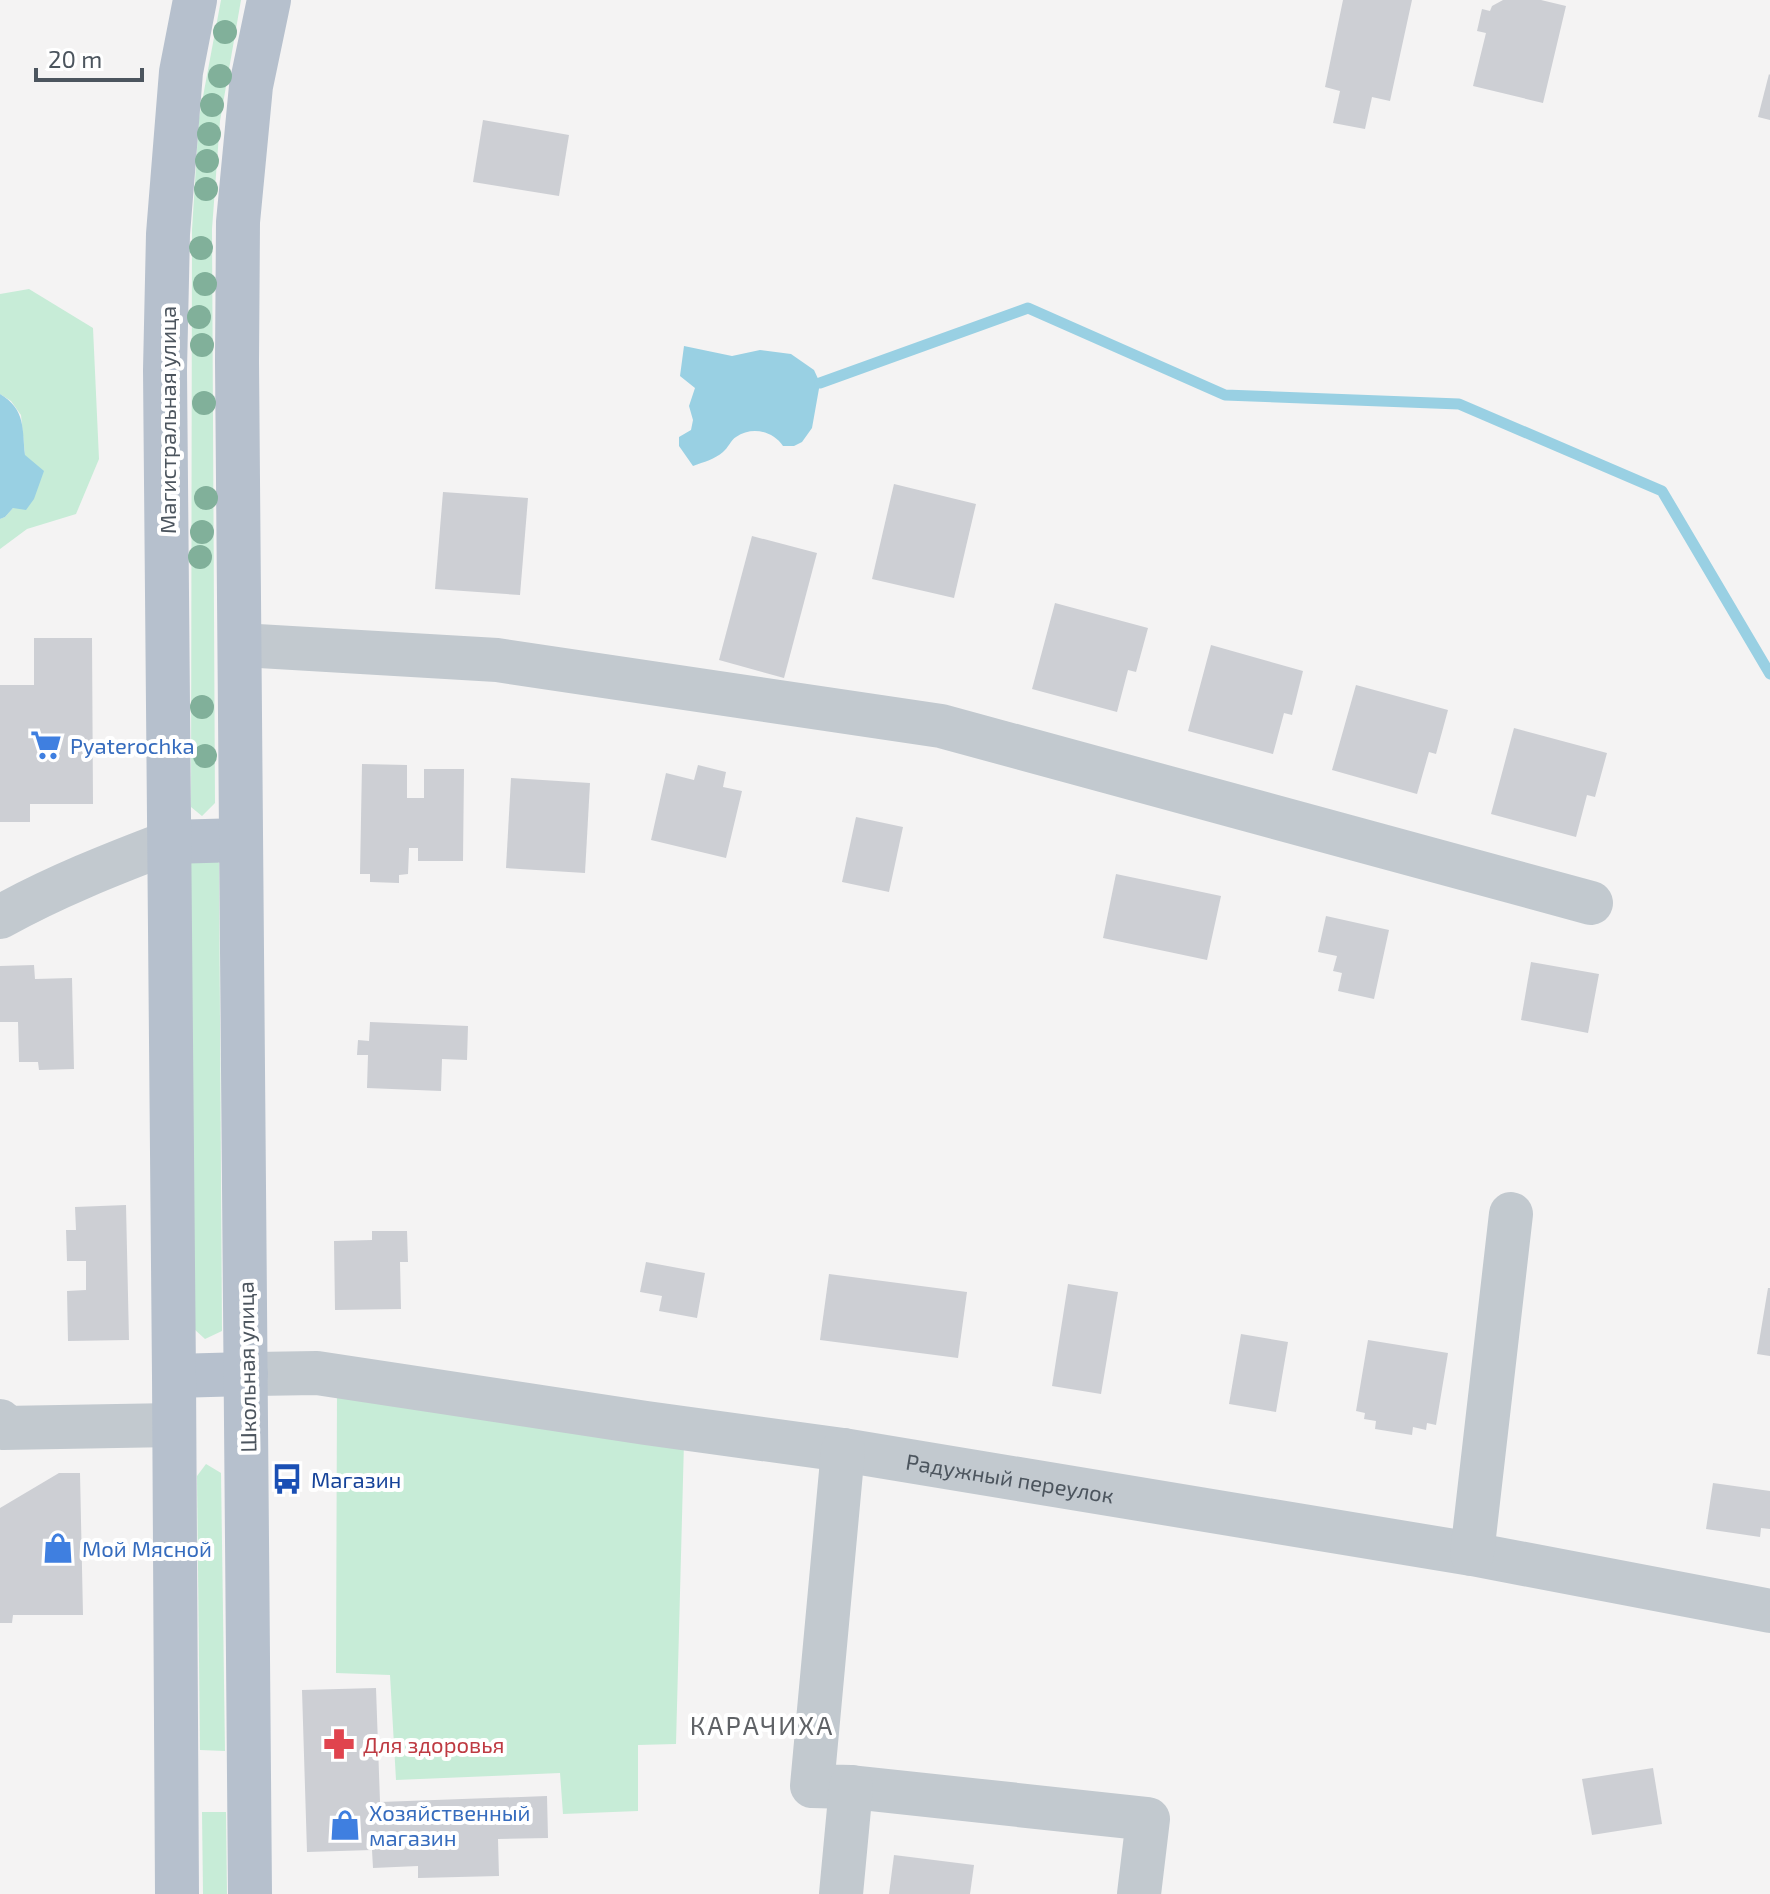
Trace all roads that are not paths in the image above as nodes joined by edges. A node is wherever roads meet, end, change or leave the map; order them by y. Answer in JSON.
{"nodes":[{"id":1,"x":195,"y":0,"type":"edge"},
{"id":2,"x":269,"y":0,"type":"edge"},
{"id":3,"x":241,"y":645,"type":"junction"},
{"id":4,"x":241,"y":840,"type":"junction"},
{"id":5,"x":170,"y":842,"type":"junction"},
{"id":6,"x":1591,"y":903,"type":"dead end"},
{"id":7,"x":0,"y":917,"type":"edge"},
{"id":8,"x":1511,"y":1214,"type":"dead end"},
{"id":9,"x":246,"y":1374,"type":"junction"},
{"id":10,"x":174,"y":1376,"type":"junction"},
{"id":11,"x":0,"y":1421,"type":"edge"},
{"id":12,"x":174,"y":1425,"type":"junction"},
{"id":13,"x":843,"y":1450,"type":"junction"},
{"id":14,"x":1472,"y":1554,"type":"junction"},
{"id":15,"x":1770,"y":1611,"type":"edge"},
{"id":16,"x":851,"y":1787,"type":"junction"},
{"id":17,"x":177,"y":1894,"type":"edge"},
{"id":18,"x":250,"y":1894,"type":"edge"},
{"id":19,"x":841,"y":1894,"type":"edge"},
{"id":20,"x":1139,"y":1894,"type":"edge"}],
"edges":[{"from":1,"to":5,"type":"main road","name":"Магистральная улица"},
{"from":2,"to":3,"type":"main road"},
{"from":3,"to":4,"type":"main road"},
{"from":3,"to":6,"type":"street"},
{"from":4,"to":5,"type":"main road"},
{"from":4,"to":9,"type":"main road","name":"Школьная улица"},
{"from":5,"to":7,"type":"street"},
{"from":5,"to":10,"type":"main road"},
{"from":8,"to":14,"type":"street"},
{"from":9,"to":10,"type":"main road"},
{"from":9,"to":13,"type":"street","name":"Радужный переулок"},
{"from":9,"to":18,"type":"main road","name":"Школьная улица"},
{"from":10,"to":12,"type":"main road"},
{"from":11,"to":12,"type":"street"},
{"from":12,"to":17,"type":"main road"},
{"from":13,"to":14,"type":"street","name":"Радужный переулок"},
{"from":13,"to":16,"type":"street"},
{"from":14,"to":15,"type":"street","name":"Радужный переулок"},
{"from":16,"to":19,"type":"street"},
{"from":16,"to":20,"type":"street"}]}
